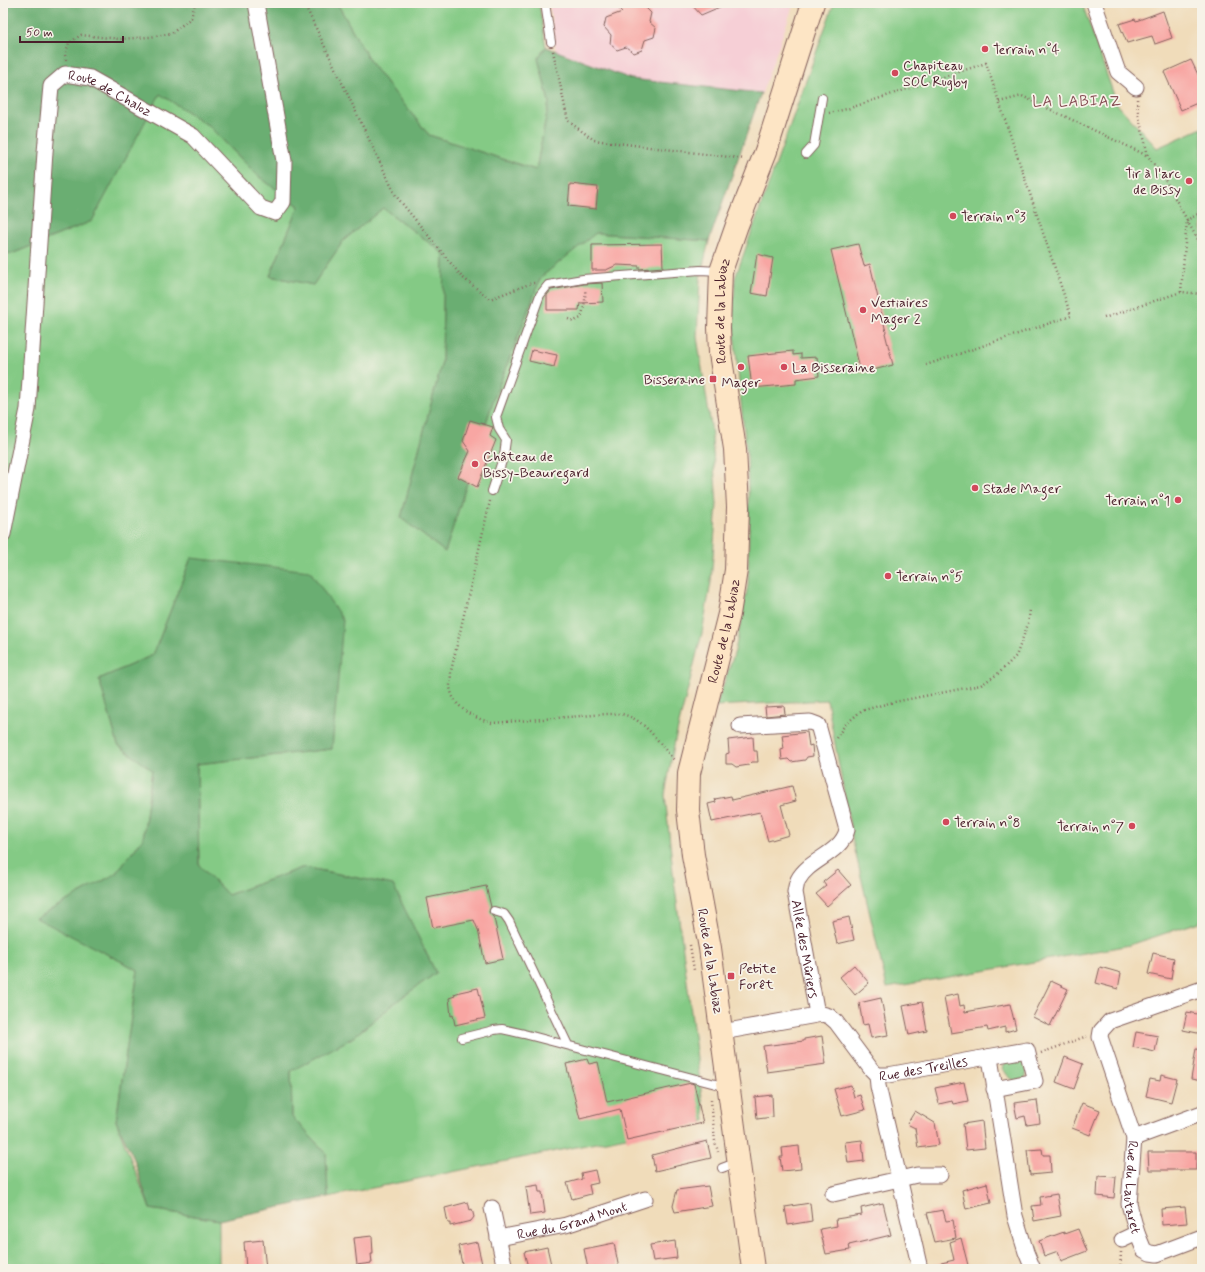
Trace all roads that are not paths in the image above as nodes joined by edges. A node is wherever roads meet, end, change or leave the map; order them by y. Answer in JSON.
{"nodes":[{"id":1,"x":256,"y":3,"type":"edge"},
{"id":2,"x":545,"y":3,"type":"edge"},
{"id":3,"x":813,"y":3,"type":"edge"},
{"id":4,"x":1094,"y":3,"type":"edge"},
{"id":5,"x":551,"y":42,"type":"road end"},
{"id":6,"x":1136,"y":87,"type":"road end"},
{"id":7,"x":822,"y":98,"type":"dead end"},
{"id":8,"x":806,"y":154,"type":"dead end"},
{"id":9,"x":722,"y":271,"type":"junction"},
{"id":10,"x":492,"y":491,"type":"road end"},
{"id":11,"x":3,"y":534,"type":"edge"},
{"id":12,"x":740,"y":726,"type":"dead end"},
{"id":13,"x":494,"y":911,"type":"dead end"},
{"id":14,"x":1202,"y":989,"type":"edge"},
{"id":15,"x":817,"y":1014,"type":"junction"},
{"id":16,"x":722,"y":1032,"type":"junction"},
{"id":17,"x":462,"y":1038,"type":"dead end"},
{"id":18,"x":568,"y":1045,"type":"junction"},
{"id":19,"x":987,"y":1057,"type":"junction"},
{"id":20,"x":877,"y":1075,"type":"junction"},
{"id":21,"x":729,"y":1088,"type":"junction"},
{"id":22,"x":994,"y":1089,"type":"junction"},
{"id":23,"x":1202,"y":1113,"type":"edge"},
{"id":24,"x":1134,"y":1138,"type":"junction"},
{"id":25,"x":940,"y":1175,"type":"dead end"},
{"id":26,"x":898,"y":1179,"type":"junction"},
{"id":27,"x":833,"y":1194,"type":"dead end"},
{"id":28,"x":645,"y":1200,"type":"dead end"},
{"id":29,"x":492,"y":1208,"type":"dead end"},
{"id":30,"x":1137,"y":1233,"type":"junction"},
{"id":31,"x":1202,"y":1237,"type":"edge"},
{"id":32,"x":498,"y":1238,"type":"junction"},
{"id":33,"x":1122,"y":1240,"type":"dead end"},
{"id":34,"x":505,"y":1269,"type":"edge"},
{"id":35,"x":753,"y":1269,"type":"edge"},
{"id":36,"x":920,"y":1269,"type":"edge"},
{"id":37,"x":1033,"y":1269,"type":"edge"}],
"edges":[{"from":1,"to":11,"type":"street","name":"Route de Chaloz"},
{"from":2,"to":5,"type":"lane"},
{"from":3,"to":9,"type":"main road","name":"Route de la Labiaz"},
{"from":4,"to":6,"type":"street"},
{"from":7,"to":8,"type":"lane"},
{"from":9,"to":10,"type":"lane"},
{"from":9,"to":16,"type":"main road","name":"Route de la Labiaz"},
{"from":12,"to":15,"type":"street","name":"Allée des Mûriers"},
{"from":13,"to":18,"type":"lane"},
{"from":14,"to":24,"type":"street","name":"Rue du Lautaret"},
{"from":15,"to":16,"type":"street"},
{"from":15,"to":20,"type":"street","name":"Rue des Treilles"},
{"from":16,"to":21,"type":"main road","name":"Route de la Labiaz"},
{"from":17,"to":18,"type":"lane"},
{"from":18,"to":21,"type":"lane"},
{"from":19,"to":20,"type":"street","name":"Rue des Treilles"},
{"from":19,"to":22,"type":"street","name":"Rue des Treilles"},
{"from":19,"to":22,"type":"street","name":"Rue des Treilles"},
{"from":20,"to":26,"type":"street"},
{"from":21,"to":35,"type":"main road","name":"Route de la Labiaz"},
{"from":22,"to":37,"type":"street","name":"Rue des Treilles"},
{"from":23,"to":24,"type":"street"},
{"from":24,"to":30,"type":"street","name":"Rue du Lautaret"},
{"from":25,"to":26,"type":"street"},
{"from":26,"to":27,"type":"street"},
{"from":26,"to":36,"type":"street"},
{"from":28,"to":32,"type":"street","name":"Rue du Grand Mont"},
{"from":29,"to":32,"type":"street","name":"Rue du Grand Mont"},
{"from":30,"to":31,"type":"street","name":"Rue du Lautaret"},
{"from":30,"to":33,"type":"street"},
{"from":32,"to":34,"type":"street","name":"Rue du Grand Mont"}]}
